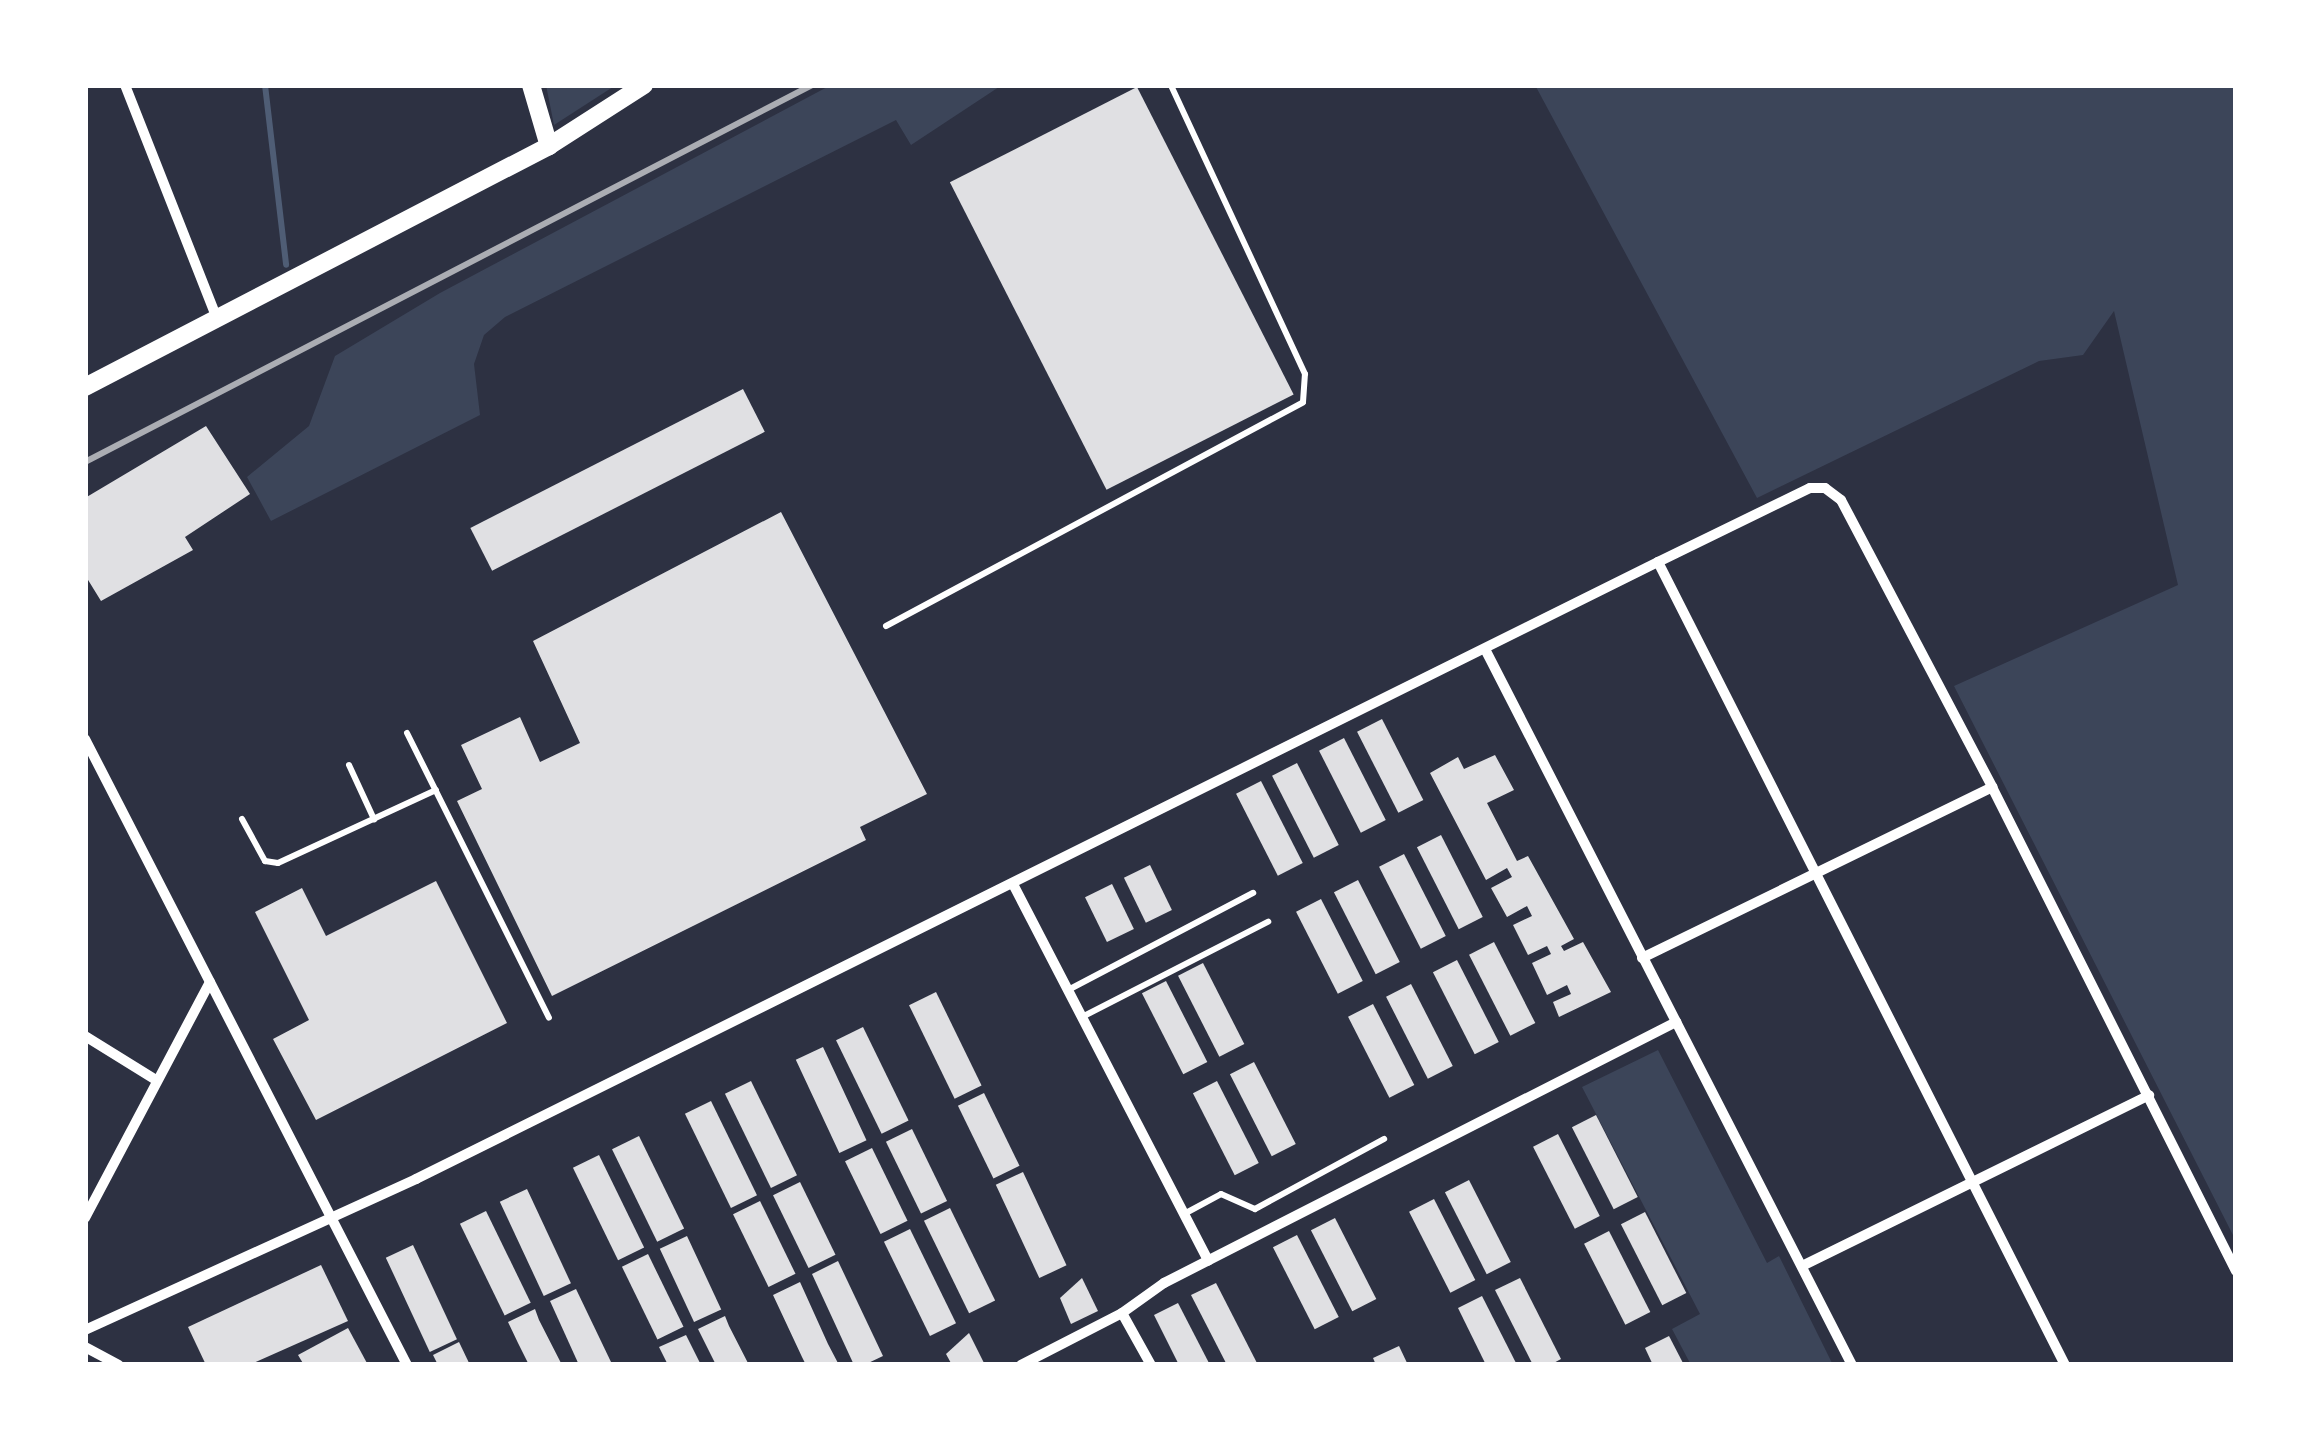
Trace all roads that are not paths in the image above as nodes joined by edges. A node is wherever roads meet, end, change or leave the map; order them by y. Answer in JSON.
{"nodes":[{"id":1,"x":125,"y":85,"type":"edge"},
{"id":2,"x":531,"y":85,"type":"edge"},
{"id":3,"x":644,"y":85,"type":"edge"},
{"id":4,"x":1171,"y":85,"type":"edge"},
{"id":5,"x":549,"y":146,"type":"junction"},
{"id":6,"x":218,"y":321,"type":"junction"},
{"id":7,"x":85,"y":387,"type":"edge"},
{"id":8,"x":1658,"y":562,"type":"junction"},
{"id":9,"x":886,"y":626,"type":"dead end"},
{"id":10,"x":1486,"y":652,"type":"junction"},
{"id":11,"x":407,"y":734,"type":"dead end"},
{"id":12,"x":85,"y":739,"type":"edge"},
{"id":13,"x":349,"y":765,"type":"dead end"},
{"id":14,"x":1992,"y":787,"type":"junction"},
{"id":15,"x":436,"y":790,"type":"junction"},
{"id":16,"x":242,"y":819,"type":"dead end"},
{"id":17,"x":374,"y":819,"type":"junction"},
{"id":18,"x":1816,"y":872,"type":"junction"},
{"id":19,"x":1014,"y":886,"type":"junction"},
{"id":20,"x":1254,"y":893,"type":"dead end"},
{"id":21,"x":1268,"y":922,"type":"dead end"},
{"id":22,"x":1642,"y":958,"type":"junction"},
{"id":23,"x":210,"y":982,"type":"junction"},
{"id":24,"x":1070,"y":989,"type":"junction"},
{"id":25,"x":1084,"y":1016,"type":"junction"},
{"id":26,"x":549,"y":1018,"type":"dead end"},
{"id":27,"x":1676,"y":1022,"type":"junction"},
{"id":28,"x":85,"y":1036,"type":"edge"},
{"id":29,"x":156,"y":1080,"type":"junction"},
{"id":30,"x":2149,"y":1095,"type":"junction"},
{"id":31,"x":1384,"y":1139,"type":"dead end"},
{"id":32,"x":1971,"y":1182,"type":"junction"},
{"id":33,"x":86,"y":1213,"type":"edge"},
{"id":34,"x":1184,"y":1214,"type":"junction"},
{"id":35,"x":331,"y":1219,"type":"junction"},
{"id":36,"x":1208,"y":1262,"type":"junction"},
{"id":37,"x":1802,"y":1266,"type":"junction"},
{"id":38,"x":2236,"y":1271,"type":"edge"},
{"id":39,"x":1122,"y":1314,"type":"junction"},
{"id":40,"x":85,"y":1330,"type":"edge"},
{"id":41,"x":85,"y":1346,"type":"edge"},
{"id":42,"x":120,"y":1365,"type":"edge"},
{"id":43,"x":407,"y":1365,"type":"edge"},
{"id":44,"x":1021,"y":1365,"type":"edge"},
{"id":45,"x":1151,"y":1365,"type":"edge"},
{"id":46,"x":1852,"y":1365,"type":"edge"},
{"id":47,"x":2065,"y":1365,"type":"edge"}],
"edges":[{"from":1,"to":6,"type":"street"},
{"from":2,"to":5,"type":"street"},
{"from":3,"to":5,"type":"street"},
{"from":4,"to":9,"type":"lane"},
{"from":5,"to":6,"type":"street"},
{"from":6,"to":7,"type":"street"},
{"from":8,"to":10,"type":"street"},
{"from":8,"to":14,"type":"street"},
{"from":8,"to":18,"type":"street"},
{"from":10,"to":19,"type":"street"},
{"from":10,"to":22,"type":"street"},
{"from":11,"to":15,"type":"lane"},
{"from":12,"to":23,"type":"street"},
{"from":13,"to":17,"type":"lane"},
{"from":14,"to":18,"type":"street"},
{"from":14,"to":30,"type":"street"},
{"from":15,"to":17,"type":"lane"},
{"from":15,"to":26,"type":"lane"},
{"from":16,"to":17,"type":"lane"},
{"from":18,"to":22,"type":"street"},
{"from":18,"to":32,"type":"street"},
{"from":19,"to":24,"type":"street"},
{"from":19,"to":35,"type":"street"},
{"from":20,"to":24,"type":"lane"},
{"from":21,"to":25,"type":"lane"},
{"from":22,"to":27,"type":"street"},
{"from":23,"to":29,"type":"street"},
{"from":23,"to":35,"type":"street"},
{"from":24,"to":25,"type":"street"},
{"from":25,"to":34,"type":"street"},
{"from":27,"to":36,"type":"street"},
{"from":27,"to":37,"type":"street"},
{"from":28,"to":29,"type":"street"},
{"from":29,"to":33,"type":"street"},
{"from":30,"to":32,"type":"street"},
{"from":30,"to":38,"type":"street"},
{"from":31,"to":34,"type":"lane"},
{"from":32,"to":37,"type":"street"},
{"from":32,"to":47,"type":"street"},
{"from":34,"to":36,"type":"street"},
{"from":35,"to":40,"type":"street"},
{"from":35,"to":43,"type":"street"},
{"from":36,"to":39,"type":"street"},
{"from":37,"to":46,"type":"street"},
{"from":39,"to":44,"type":"street"},
{"from":39,"to":45,"type":"street"},
{"from":41,"to":42,"type":"street"}]}
